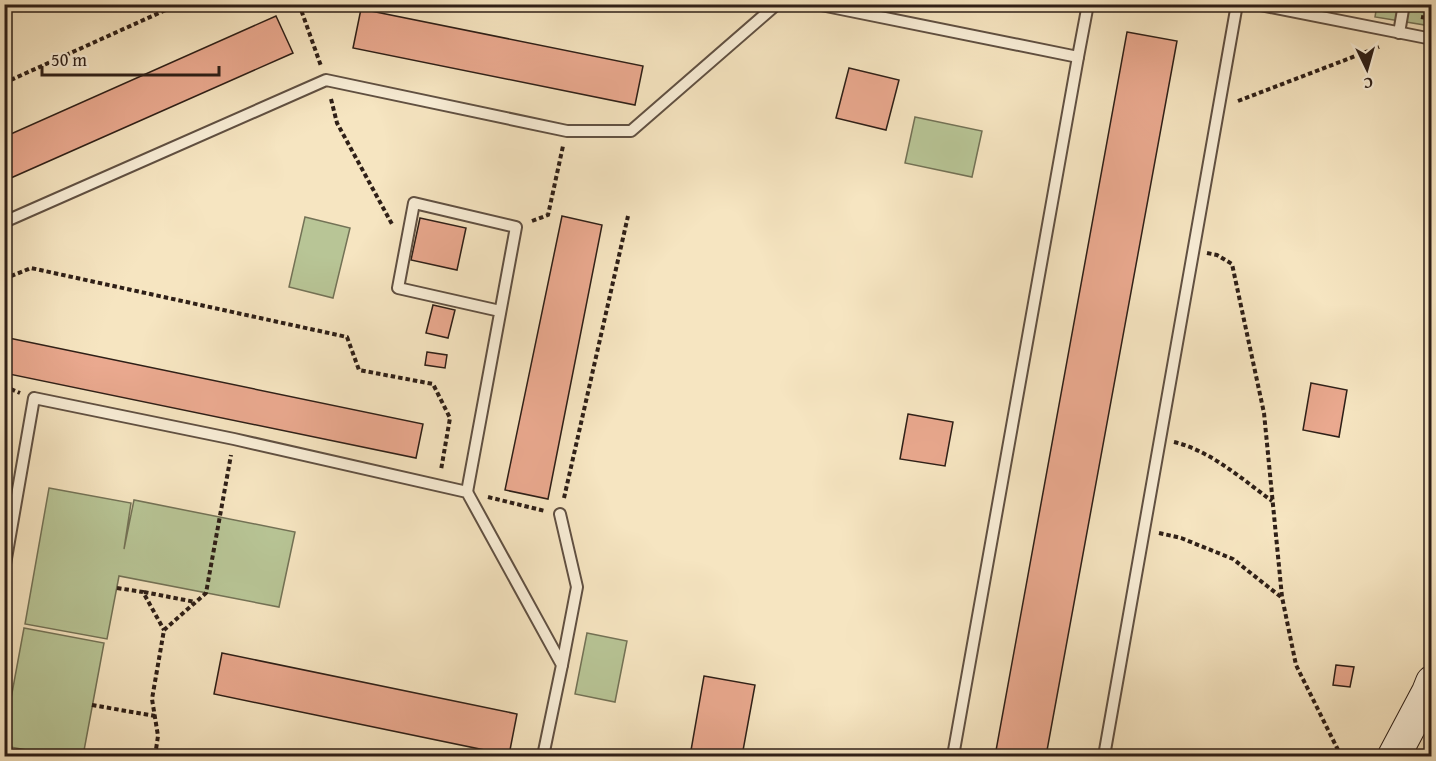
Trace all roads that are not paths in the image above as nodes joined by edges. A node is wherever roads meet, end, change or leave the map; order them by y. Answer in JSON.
{"nodes":[{"id":1,"x":777,"y":4,"type":"edge"},
{"id":2,"x":816,"y":4,"type":"edge"},
{"id":3,"x":1088,"y":4,"type":"edge"},
{"id":4,"x":1237,"y":4,"type":"edge"},
{"id":5,"x":1255,"y":4,"type":"edge"},
{"id":6,"x":1404,"y":4,"type":"edge"},
{"id":7,"x":1400,"y":33,"type":"junction"},
{"id":8,"x":1431,"y":39,"type":"edge"},
{"id":9,"x":1078,"y":57,"type":"junction"},
{"id":10,"x":4,"y":222,"type":"edge"},
{"id":11,"x":500,"y":311,"type":"junction"},
{"id":12,"x":467,"y":492,"type":"junction"},
{"id":13,"x":560,"y":514,"type":"road end"},
{"id":14,"x":4,"y":570,"type":"edge"},
{"id":15,"x":562,"y":665,"type":"junction"},
{"id":16,"x":1430,"y":686,"type":"edge"},
{"id":17,"x":543,"y":756,"type":"edge"},
{"id":18,"x":953,"y":756,"type":"edge"},
{"id":19,"x":1104,"y":756,"type":"edge"},
{"id":20,"x":1394,"y":756,"type":"edge"}],
"edges":[{"from":1,"to":10,"type":"lane"},
{"from":2,"to":9,"type":"lane"},
{"from":3,"to":9,"type":"lane"},
{"from":4,"to":19,"type":"lane"},
{"from":5,"to":7,"type":"lane"},
{"from":6,"to":7,"type":"lane"},
{"from":7,"to":8,"type":"lane"},
{"from":9,"to":18,"type":"lane"},
{"from":11,"to":11,"type":"lane"},
{"from":11,"to":12,"type":"lane"},
{"from":12,"to":14,"type":"lane"},
{"from":12,"to":15,"type":"lane"},
{"from":13,"to":15,"type":"lane"},
{"from":15,"to":17,"type":"lane"},
{"from":16,"to":20,"type":"main road"}]}
